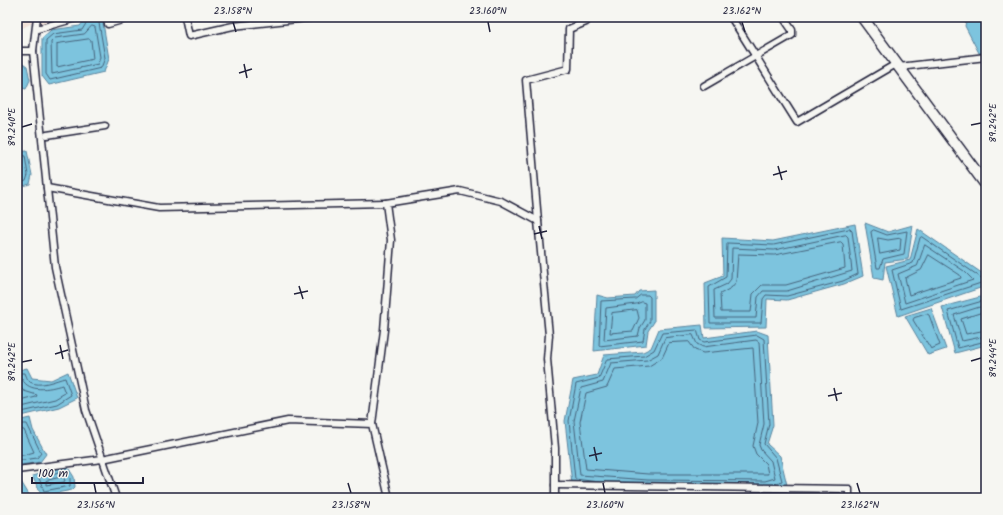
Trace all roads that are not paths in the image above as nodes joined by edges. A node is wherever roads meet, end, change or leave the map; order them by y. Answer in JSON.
{"nodes":[{"id":1,"x":37,"y":17,"type":"edge"},
{"id":2,"x":80,"y":17,"type":"edge"},
{"id":3,"x":106,"y":17,"type":"edge"},
{"id":4,"x":132,"y":17,"type":"edge"},
{"id":5,"x":185,"y":17,"type":"edge"},
{"id":6,"x":316,"y":17,"type":"edge"},
{"id":7,"x":585,"y":17,"type":"edge"},
{"id":8,"x":731,"y":17,"type":"edge"},
{"id":9,"x":784,"y":17,"type":"edge"},
{"id":10,"x":862,"y":17,"type":"edge"},
{"id":11,"x":37,"y":30,"type":"junction"},
{"id":12,"x":17,"y":51,"type":"edge"},
{"id":13,"x":33,"y":51,"type":"junction"},
{"id":14,"x":986,"y":57,"type":"edge"},
{"id":15,"x":756,"y":58,"type":"junction"},
{"id":16,"x":898,"y":66,"type":"junction"},
{"id":17,"x":704,"y":86,"type":"dead end"},
{"id":18,"x":105,"y":126,"type":"dead end"},
{"id":19,"x":46,"y":135,"type":"dead end"},
{"id":20,"x":986,"y":185,"type":"edge"},
{"id":21,"x":47,"y":188,"type":"junction"},
{"id":22,"x":386,"y":203,"type":"junction"},
{"id":23,"x":538,"y":221,"type":"junction"},
{"id":24,"x":372,"y":424,"type":"junction"},
{"id":25,"x":102,"y":459,"type":"junction"},
{"id":26,"x":17,"y":470,"type":"edge"},
{"id":27,"x":555,"y":485,"type":"junction"},
{"id":28,"x":116,"y":498,"type":"edge"},
{"id":29,"x":390,"y":498,"type":"edge"},
{"id":30,"x":555,"y":498,"type":"edge"},
{"id":31,"x":849,"y":498,"type":"edge"}],
"edges":[{"from":1,"to":11,"type":"street"},
{"from":2,"to":11,"type":"street"},
{"from":3,"to":4,"type":"street"},
{"from":5,"to":6,"type":"street"},
{"from":7,"to":23,"type":"street"},
{"from":8,"to":15,"type":"street"},
{"from":9,"to":15,"type":"street"},
{"from":10,"to":16,"type":"highway"},
{"from":11,"to":13,"type":"street"},
{"from":12,"to":13,"type":"street"},
{"from":13,"to":21,"type":"street"},
{"from":14,"to":16,"type":"street"},
{"from":15,"to":16,"type":"street"},
{"from":15,"to":17,"type":"street"},
{"from":16,"to":20,"type":"highway"},
{"from":18,"to":19,"type":"street"},
{"from":21,"to":22,"type":"street"},
{"from":21,"to":25,"type":"street"},
{"from":22,"to":23,"type":"street"},
{"from":22,"to":24,"type":"street"},
{"from":23,"to":27,"type":"street"},
{"from":24,"to":25,"type":"street"},
{"from":24,"to":29,"type":"street"},
{"from":25,"to":26,"type":"street"},
{"from":25,"to":28,"type":"street"},
{"from":27,"to":30,"type":"street"},
{"from":27,"to":31,"type":"street"}]}
